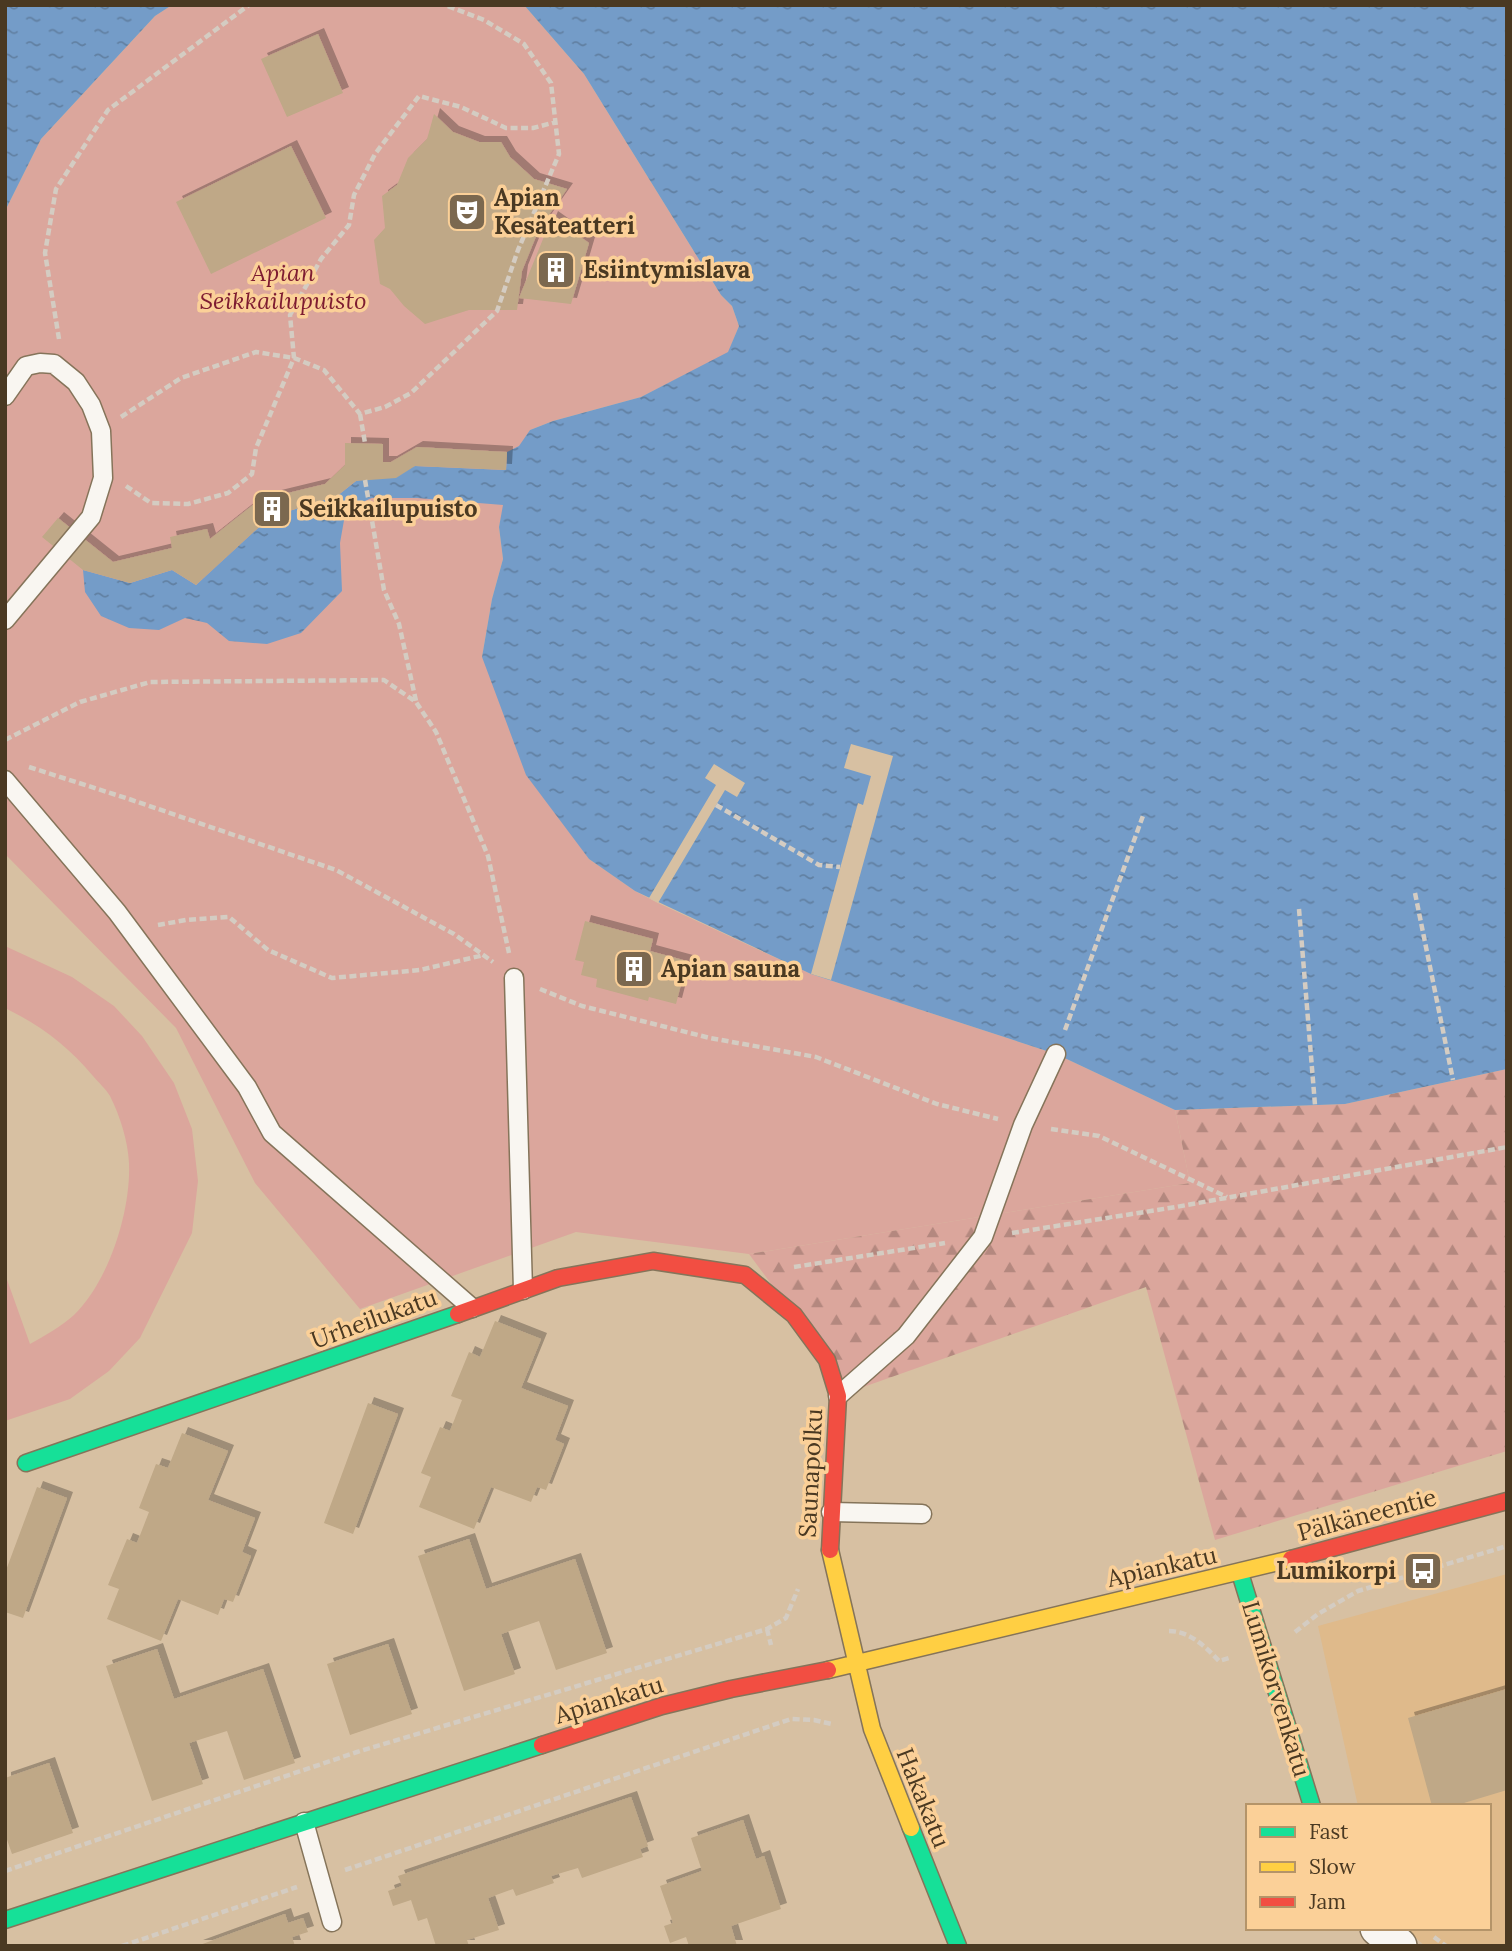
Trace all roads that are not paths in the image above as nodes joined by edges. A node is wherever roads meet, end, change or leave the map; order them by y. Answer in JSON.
{"nodes":[{"id":1,"x":5,"y":396,"type":"edge"},
{"id":2,"x":5,"y":620,"type":"edge"},
{"id":3,"x":5,"y":780,"type":"edge"},
{"id":4,"x":514,"y":978,"type":"road end"},
{"id":5,"x":1056,"y":1054,"type":"road end"},
{"id":6,"x":745,"y":1275,"type":"joint"},
{"id":7,"x":523,"y":1290,"type":"junction"},
{"id":8,"x":472,"y":1308,"type":"junction"},
{"id":9,"x":838,"y":1396,"type":"junction"},
{"id":10,"x":26,"y":1463,"type":"dead end"},
{"id":11,"x":1507,"y":1501,"type":"edge"},
{"id":12,"x":831,"y":1512,"type":"junction"},
{"id":13,"x":922,"y":1514,"type":"dead end"},
{"id":14,"x":1240,"y":1573,"type":"junction"},
{"id":15,"x":855,"y":1664,"type":"junction"},
{"id":16,"x":1311,"y":1804,"type":"edge"},
{"id":17,"x":304,"y":1822,"type":"junction"},
{"id":18,"x":5,"y":1920,"type":"edge"},
{"id":19,"x":332,"y":1922,"type":"dead end"},
{"id":20,"x":1380,"y":1930,"type":"edge"},
{"id":21,"x":958,"y":1946,"type":"edge"},
{"id":22,"x":1399,"y":1946,"type":"edge"}],
"edges":[{"from":1,"to":2,"type":"lane"},
{"from":3,"to":8,"type":"lane"},
{"from":4,"to":7,"type":"lane"},
{"from":5,"to":9,"type":"lane"},
{"from":6,"to":7,"type":"street","name":"Urheilukatu"},
{"from":6,"to":9,"type":"street","name":"Saunapolku"},
{"from":7,"to":8,"type":"street","name":"Urheilukatu"},
{"from":8,"to":10,"type":"street","name":"Urheilukatu"},
{"from":9,"to":12,"type":"street","name":"Saunapolku"},
{"from":11,"to":14,"type":"street","name":"Pälkäneentie"},
{"from":12,"to":13,"type":"lane"},
{"from":12,"to":15,"type":"street","name":"Saunapolku"},
{"from":14,"to":15,"type":"street","name":"Apiankatu"},
{"from":14,"to":16,"type":"street","name":"Lumikorvenkatu"},
{"from":15,"to":17,"type":"street","name":"Apiankatu"},
{"from":15,"to":21,"type":"street","name":"Hakakatu"},
{"from":17,"to":18,"type":"street","name":"Apiankatu"},
{"from":17,"to":19,"type":"lane"},
{"from":20,"to":22,"type":"street"}]}
